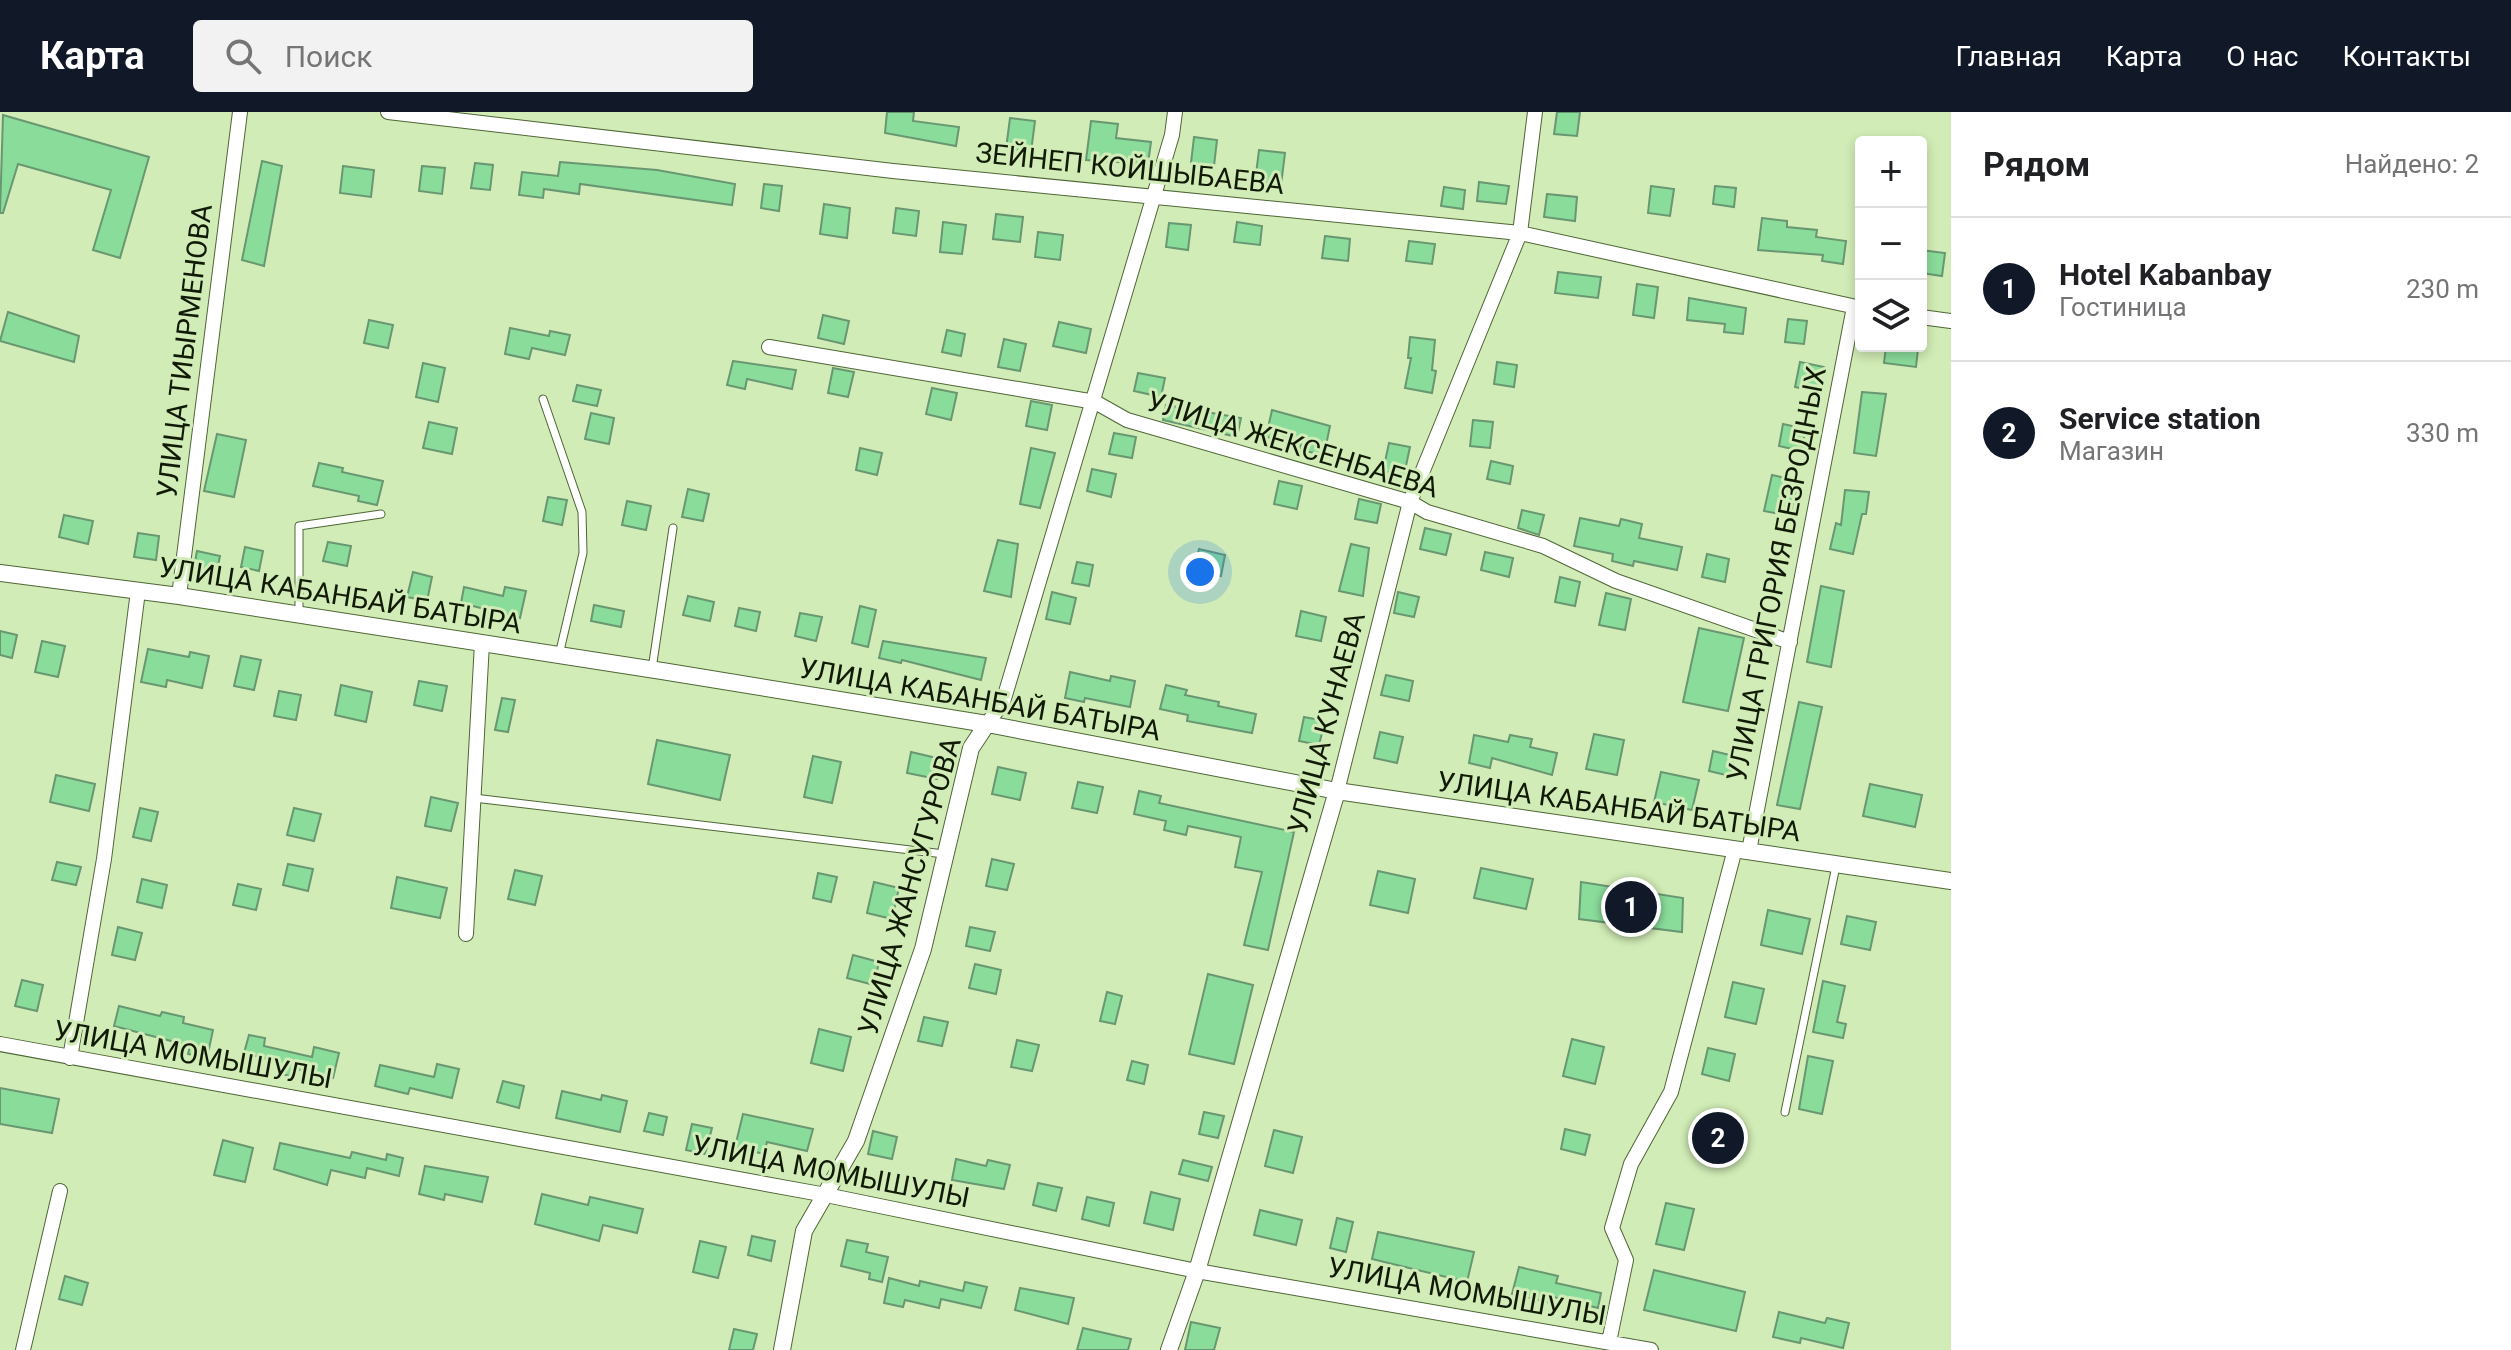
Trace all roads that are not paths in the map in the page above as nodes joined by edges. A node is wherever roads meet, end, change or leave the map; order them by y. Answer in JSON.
{"nodes":[{"id":1,"x":240,"y":112,"type":"edge"},
{"id":2,"x":388,"y":112,"type":"edge"},
{"id":3,"x":1175,"y":112,"type":"edge"},
{"id":4,"x":1535,"y":112,"type":"edge"},
{"id":5,"x":1155,"y":196,"type":"junction"},
{"id":6,"x":1520,"y":233,"type":"junction"},
{"id":7,"x":1855,"y":306,"type":"edge"},
{"id":8,"x":1927,"y":318,"type":"edge"},
{"id":9,"x":1951,"y":321,"type":"edge"},
{"id":10,"x":1855,"y":322,"type":"edge"},
{"id":11,"x":769,"y":347,"type":"dead end"},
{"id":12,"x":543,"y":399,"type":"dead end"},
{"id":13,"x":1095,"y":402,"type":"junction"},
{"id":14,"x":1410,"y":502,"type":"junction"},
{"id":15,"x":381,"y":514,"type":"dead end"},
{"id":16,"x":673,"y":528,"type":"dead end"},
{"id":17,"x":0,"y":573,"type":"edge"},
{"id":18,"x":138,"y":591,"type":"junction"},
{"id":19,"x":179,"y":596,"type":"junction"},
{"id":20,"x":299,"y":615,"type":"junction"},
{"id":21,"x":1790,"y":642,"type":"junction"},
{"id":22,"x":482,"y":643,"type":"junction"},
{"id":23,"x":559,"y":655,"type":"junction"},
{"id":24,"x":652,"y":669,"type":"junction"},
{"id":25,"x":987,"y":724,"type":"junction"},
{"id":26,"x":1337,"y":791,"type":"junction"},
{"id":27,"x":474,"y":798,"type":"junction"},
{"id":28,"x":1742,"y":850,"type":"junction"},
{"id":29,"x":946,"y":854,"type":"junction"},
{"id":30,"x":1837,"y":864,"type":"junction"},
{"id":31,"x":1951,"y":881,"type":"edge"},
{"id":32,"x":466,"y":934,"type":"dead end"},
{"id":33,"x":0,"y":1044,"type":"edge"},
{"id":34,"x":70,"y":1058,"type":"junction"},
{"id":35,"x":1785,"y":1112,"type":"dead end"},
{"id":36,"x":60,"y":1191,"type":"dead end"},
{"id":37,"x":826,"y":1195,"type":"junction"},
{"id":38,"x":1197,"y":1271,"type":"junction"},
{"id":39,"x":1609,"y":1342,"type":"junction"},
{"id":40,"x":1583,"y":1344,"type":"edge"},
{"id":41,"x":23,"y":1350,"type":"edge"},
{"id":42,"x":782,"y":1350,"type":"edge"},
{"id":43,"x":1169,"y":1350,"type":"edge"},
{"id":44,"x":1651,"y":1350,"type":"edge"}],
"edges":[{"from":1,"to":19,"type":"street","name":"УЛИЦА ТИЫРМЕНОВА"},
{"from":2,"to":5,"type":"street","name":"ЗЕЙНЕП КОЙШЫБАЕВА"},
{"from":3,"to":5,"type":"street","name":"УЛИЦА ЖАНСУГУРОВА"},
{"from":4,"to":6,"type":"street","name":"УЛИЦА КУНАЕВА"},
{"from":5,"to":6,"type":"street","name":"ЗЕЙНЕП КОЙШЫБАЕВА"},
{"from":5,"to":13,"type":"street","name":"УЛИЦА ЖАНСУГУРОВА"},
{"from":6,"to":7,"type":"street","name":"ЗЕЙНЕП КОЙШЫБАЕВА"},
{"from":6,"to":14,"type":"street","name":"УЛИЦА КУНАЕВА"},
{"from":8,"to":9,"type":"street"},
{"from":10,"to":21,"type":"street","name":"УЛИЦА ГРИГОРИЯ БЕЗРОДНЫХ"},
{"from":11,"to":13,"type":"street","name":"УЛИЦА ЖЕКСЕНБАЕВА"},
{"from":12,"to":23,"type":"lane"},
{"from":13,"to":14,"type":"street","name":"УЛИЦА ЖЕКСЕНБАЕВА"},
{"from":13,"to":25,"type":"street","name":"УЛИЦА ЖАНСУГУРОВА"},
{"from":14,"to":21,"type":"street","name":"УЛИЦА ЖЕКСЕНБАЕВА"},
{"from":14,"to":26,"type":"street","name":"УЛИЦА КУНАЕВА"},
{"from":15,"to":20,"type":"lane"},
{"from":16,"to":24,"type":"lane"},
{"from":17,"to":18,"type":"street","name":"УЛИЦА КАБАНБАЙ БАТЫРА"},
{"from":18,"to":19,"type":"street","name":"УЛИЦА КАБАНБАЙ БАТЫРА"},
{"from":18,"to":34,"type":"street"},
{"from":19,"to":20,"type":"street","name":"УЛИЦА КАБАНБАЙ БАТЫРА"},
{"from":20,"to":22,"type":"street","name":"УЛИЦА КАБАНБАЙ БАТЫРА"},
{"from":21,"to":28,"type":"street","name":"УЛИЦА ГРИГОРИЯ БЕЗРОДНЫХ"},
{"from":22,"to":23,"type":"street","name":"УЛИЦА КАБАНБАЙ БАТЫРА"},
{"from":22,"to":27,"type":"street"},
{"from":23,"to":24,"type":"street","name":"УЛИЦА КАБАНБАЙ БАТЫРА"},
{"from":24,"to":25,"type":"street","name":"УЛИЦА КАБАНБАЙ БАТЫРА"},
{"from":25,"to":26,"type":"street","name":"УЛИЦА КАБАНБАЙ БАТЫРА"},
{"from":25,"to":29,"type":"street","name":"УЛИЦА ЖАНСУГУРОВА"},
{"from":26,"to":28,"type":"street","name":"УЛИЦА КАБАНБАЙ БАТЫРА"},
{"from":26,"to":38,"type":"street","name":"УЛИЦА КУНАЕВА"},
{"from":27,"to":29,"type":"lane"},
{"from":27,"to":32,"type":"street"},
{"from":28,"to":30,"type":"street","name":"УЛИЦА КАБАНБАЙ БАТЫРА"},
{"from":28,"to":39,"type":"street","name":"УЛИЦА ГРИГОРИЯ БЕЗРОДНЫХ"},
{"from":29,"to":37,"type":"street","name":"УЛИЦА ЖАНСУГУРОВА"},
{"from":30,"to":31,"type":"street","name":"УЛИЦА КАБАНБАЙ БАТЫРА"},
{"from":30,"to":35,"type":"lane"},
{"from":33,"to":34,"type":"street","name":"УЛИЦА МОМЫШУЛЫ"},
{"from":34,"to":37,"type":"street","name":"УЛИЦА МОМЫШУЛЫ"},
{"from":36,"to":41,"type":"street"},
{"from":37,"to":38,"type":"street","name":"УЛИЦА МОМЫШУЛЫ"},
{"from":37,"to":42,"type":"street","name":"УЛИЦА ЖАНСУГУРОВА"},
{"from":38,"to":40,"type":"street","name":"УЛИЦА МОМЫШУЛЫ"},
{"from":38,"to":43,"type":"street","name":"УЛИЦА КУНАЕВА"},
{"from":39,"to":40,"type":"street","name":"УЛИЦА МОМЫШУЛЫ"},
{"from":39,"to":44,"type":"street","name":"УЛИЦА МОМЫШУЛЫ"}]}
